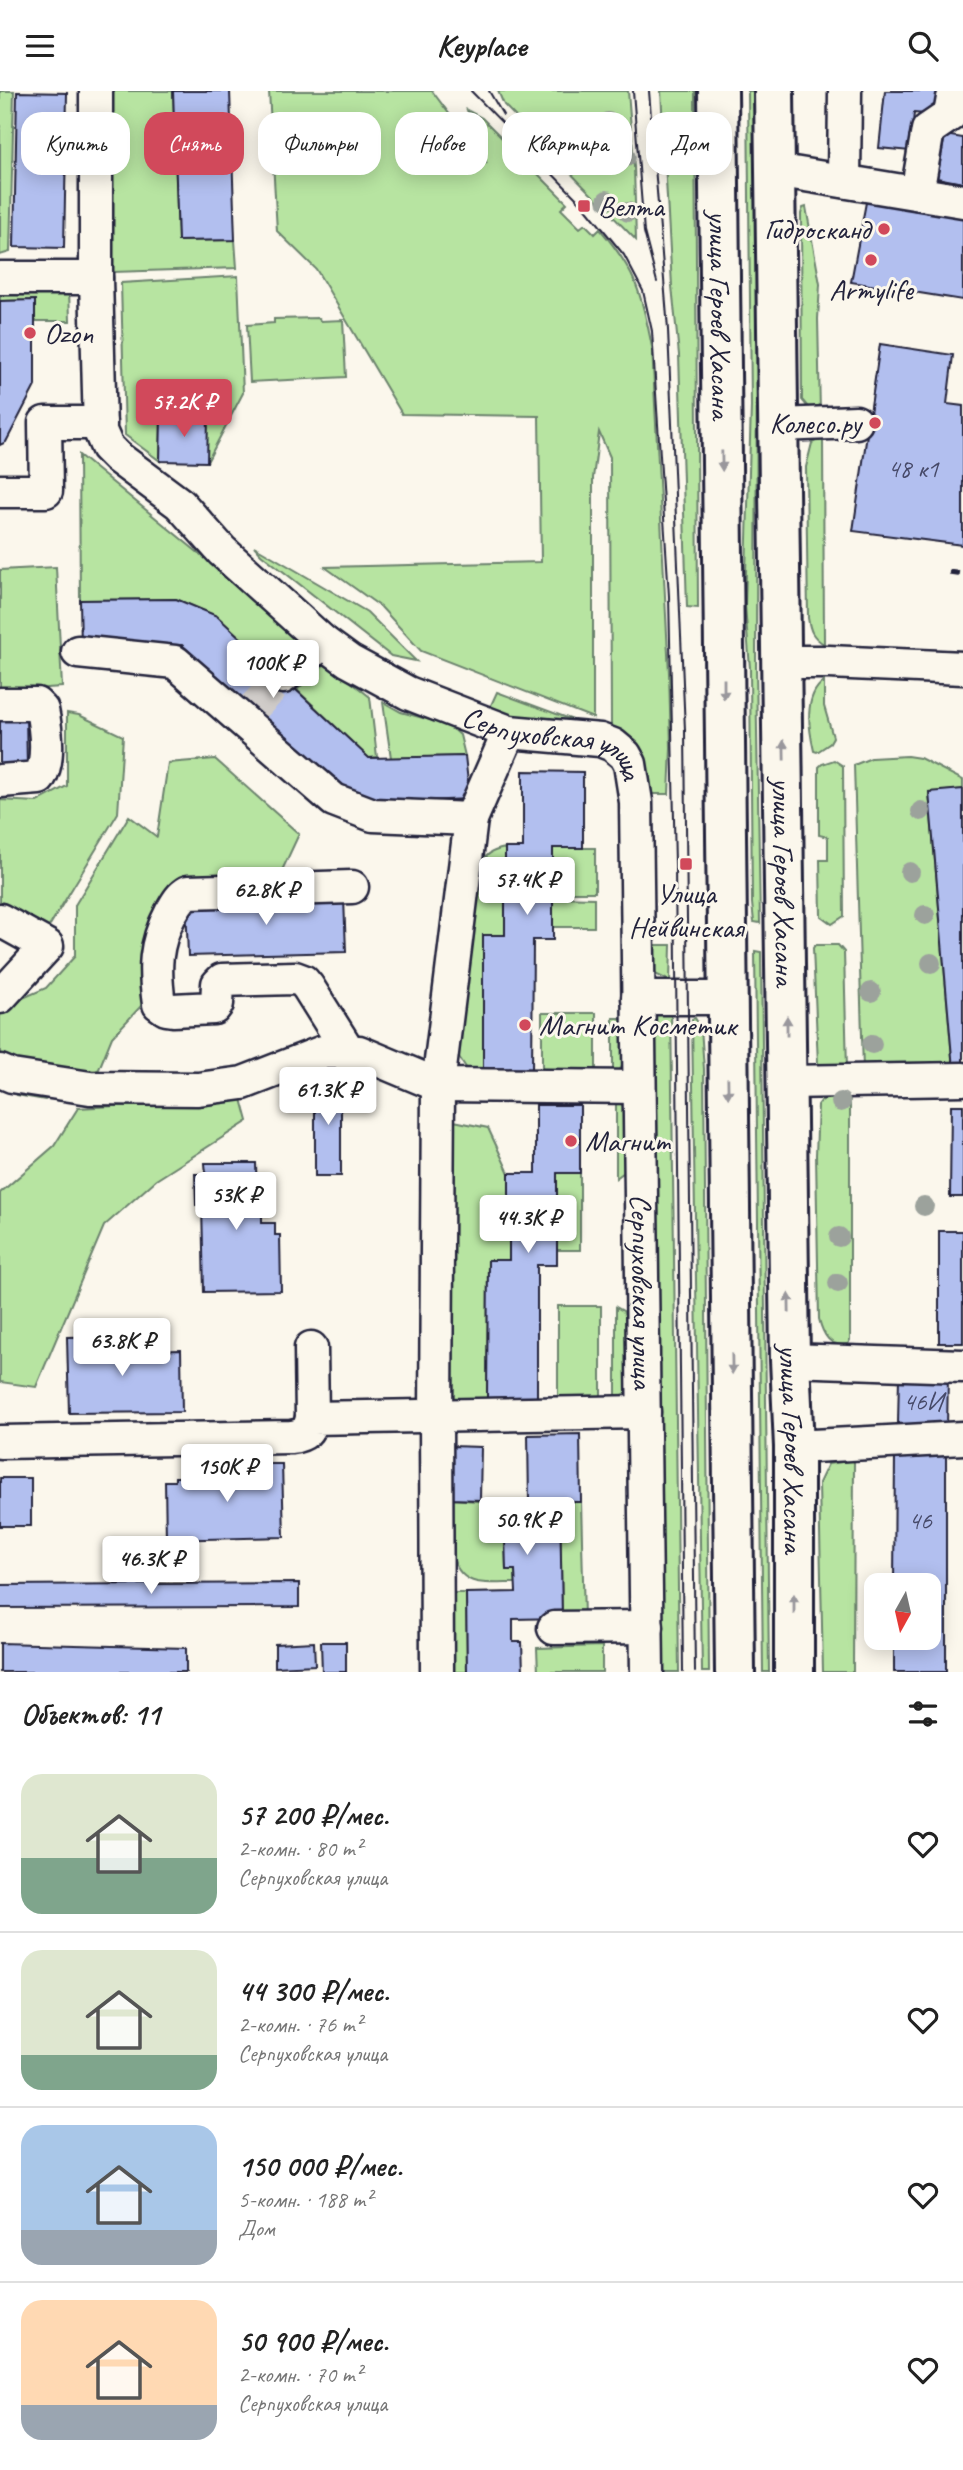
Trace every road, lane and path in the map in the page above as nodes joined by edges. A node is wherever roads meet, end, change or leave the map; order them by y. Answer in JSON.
{"nodes":[{"id":1,"x":96,"y":91,"type":"edge"},
{"id":2,"x":774,"y":91,"type":"edge"},
{"id":3,"x":845,"y":91,"type":"edge"},
{"id":4,"x":718,"y":94,"type":"edge"},
{"id":5,"x":951,"y":117,"type":"edge"},
{"id":6,"x":775,"y":170,"type":"junction"},
{"id":7,"x":844,"y":181,"type":"junction"},
{"id":8,"x":917,"y":193,"type":"junction"},
{"id":9,"x":963,"y":201,"type":"edge"},
{"id":10,"x":0,"y":278,"type":"edge"},
{"id":11,"x":96,"y":278,"type":"junction"},
{"id":12,"x":856,"y":422,"type":"dead end"},
{"id":13,"x":100,"y":423,"type":"junction"},
{"id":14,"x":779,"y":425,"type":"junction"},
{"id":15,"x":0,"y":491,"type":"edge"},
{"id":16,"x":323,"y":642,"type":"junction"},
{"id":17,"x":78,"y":652,"type":"dead end"},
{"id":18,"x":783,"y":662,"type":"junction"},
{"id":19,"x":963,"y":668,"type":"edge"},
{"id":20,"x":283,"y":677,"type":"tunnel mouth"},
{"id":21,"x":0,"y":704,"type":"edge"},
{"id":22,"x":509,"y":732,"type":"junction"},
{"id":23,"x":0,"y":781,"type":"edge"},
{"id":24,"x":471,"y":819,"type":"junction"},
{"id":25,"x":352,"y":887,"type":"dead end"},
{"id":26,"x":0,"y":921,"type":"edge"},
{"id":27,"x":0,"y":997,"type":"edge"},
{"id":28,"x":638,"y":997,"type":"junction"},
{"id":29,"x":727,"y":998,"type":"junction"},
{"id":30,"x":349,"y":1052,"type":"junction"},
{"id":31,"x":0,"y":1071,"type":"edge"},
{"id":32,"x":963,"y":1079,"type":"edge"},
{"id":33,"x":787,"y":1082,"type":"junction"},
{"id":34,"x":438,"y":1085,"type":"junction"},
{"id":35,"x":639,"y":1087,"type":"junction"},
{"id":36,"x":311,"y":1348,"type":"dead end"},
{"id":37,"x":790,"y":1360,"type":"junction"},
{"id":38,"x":963,"y":1366,"type":"edge"},
{"id":39,"x":644,"y":1412,"type":"junction"},
{"id":40,"x":436,"y":1416,"type":"junction"},
{"id":41,"x":312,"y":1418,"type":"junction"},
{"id":42,"x":963,"y":1438,"type":"edge"},
{"id":43,"x":0,"y":1442,"type":"edge"},
{"id":44,"x":794,"y":1447,"type":"junction"},
{"id":45,"x":647,"y":1627,"type":"junction"},
{"id":46,"x":554,"y":1628,"type":"dead end"},
{"id":47,"x":437,"y":1672,"type":"edge"},
{"id":48,"x":647,"y":1672,"type":"edge"},
{"id":49,"x":735,"y":1672,"type":"edge"},
{"id":50,"x":794,"y":1672,"type":"edge"}],
"edges":[{"from":1,"to":11,"type":"street","name":"Серпуховская улица"},
{"from":2,"to":6,"type":"main road","name":"улица Героев Хасана"},
{"from":3,"to":7,"type":"street"},
{"from":4,"to":29,"type":"main road","name":"улица Героев Хасана","one_way":true},
{"from":5,"to":8,"type":"street"},
{"from":6,"to":7,"type":"street"},
{"from":6,"to":14,"type":"main road","name":"улица Героев Хасана"},
{"from":7,"to":8,"type":"street"},
{"from":8,"to":9,"type":"street"},
{"from":10,"to":11,"type":"street"},
{"from":11,"to":13,"type":"street","name":"Серпуховская улица"},
{"from":12,"to":14,"type":"street"},
{"from":13,"to":15,"type":"street"},
{"from":13,"to":16,"type":"street","name":"Серпуховская улица"},
{"from":14,"to":18,"type":"main road","name":"улица Героев Хасана"},
{"from":16,"to":20,"type":"street"},
{"from":16,"to":22,"type":"street","name":"Серпуховская улица"},
{"from":17,"to":24,"type":"street"},
{"from":18,"to":19,"type":"street"},
{"from":33,"to":18,"type":"main road","name":"улица Героев Хасана","one_way":true},
{"from":21,"to":23,"type":"street"},
{"from":22,"to":24,"type":"street"},
{"from":22,"to":28,"type":"street","name":"Серпуховская улица"},
{"from":24,"to":34,"type":"street"},
{"from":25,"to":30,"type":"street"},
{"from":26,"to":27,"type":"street"},
{"from":28,"to":29,"type":"street"},
{"from":28,"to":35,"type":"street","name":"Серпуховская улица"},
{"from":29,"to":49,"type":"main road","name":"улица Героев Хасана","one_way":true},
{"from":30,"to":31,"type":"street"},
{"from":30,"to":34,"type":"street"},
{"from":32,"to":33,"type":"street"},
{"from":37,"to":33,"type":"main road","name":"улица Героев Хасана","one_way":true},
{"from":34,"to":35,"type":"street"},
{"from":34,"to":40,"type":"street"},
{"from":35,"to":39,"type":"street","name":"Серпуховская улица"},
{"from":36,"to":41,"type":"street"},
{"from":37,"to":38,"type":"street"},
{"from":37,"to":44,"type":"main road","name":"улица Героев Хасана"},
{"from":39,"to":40,"type":"street"},
{"from":39,"to":45,"type":"street","name":"Серпуховская улица"},
{"from":40,"to":41,"type":"street"},
{"from":40,"to":47,"type":"street"},
{"from":41,"to":43,"type":"street"},
{"from":42,"to":44,"type":"street"},
{"from":50,"to":44,"type":"main road","name":"улица Героев Хасана","one_way":true},
{"from":45,"to":46,"type":"street"},
{"from":45,"to":48,"type":"street","name":"Серпуховская улица"}]}
